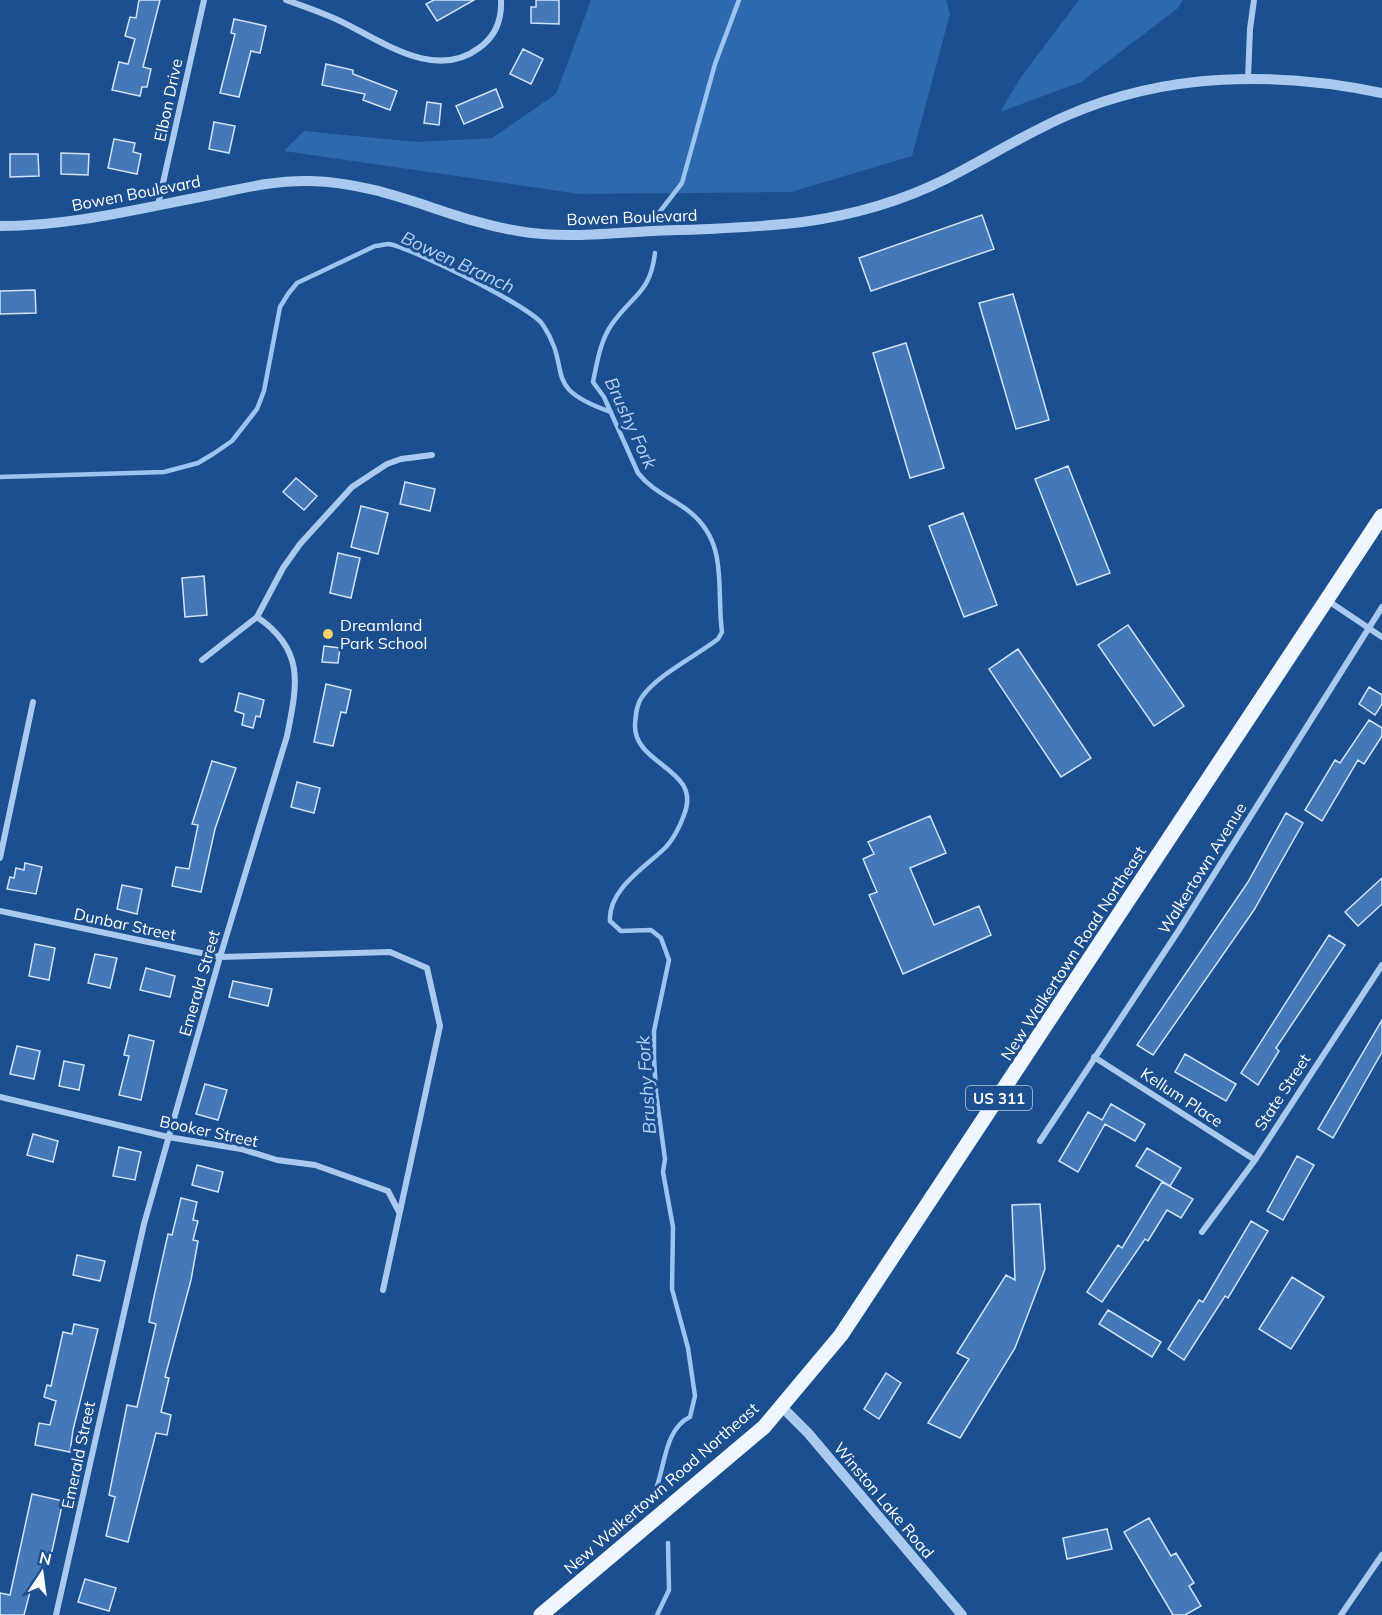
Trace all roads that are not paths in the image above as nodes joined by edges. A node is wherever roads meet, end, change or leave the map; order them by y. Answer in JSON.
{"nodes":[{"id":1,"x":204,"y":0,"type":"edge"},
{"id":2,"x":285,"y":0,"type":"edge"},
{"id":3,"x":501,"y":0,"type":"edge"},
{"id":4,"x":1254,"y":0,"type":"edge"},
{"id":5,"x":1248,"y":78,"type":"junction"},
{"id":6,"x":1382,"y":93,"type":"edge"},
{"id":7,"x":158,"y":205,"type":"junction"},
{"id":8,"x":0,"y":226,"type":"edge"},
{"id":9,"x":432,"y":455,"type":"dead end"},
{"id":10,"x":1382,"y":516,"type":"edge"},
{"id":11,"x":1327,"y":600,"type":"junction"},
{"id":12,"x":1382,"y":607,"type":"edge"},
{"id":13,"x":257,"y":618,"type":"junction"},
{"id":14,"x":1367,"y":629,"type":"junction"},
{"id":15,"x":1382,"y":637,"type":"edge"},
{"id":16,"x":202,"y":660,"type":"dead end"},
{"id":17,"x":33,"y":702,"type":"dead end"},
{"id":18,"x":0,"y":858,"type":"edge"},
{"id":19,"x":0,"y":911,"type":"edge"},
{"id":20,"x":220,"y":957,"type":"junction"},
{"id":21,"x":1382,"y":965,"type":"edge"},
{"id":22,"x":1094,"y":1057,"type":"junction"},
{"id":23,"x":0,"y":1098,"type":"edge"},
{"id":24,"x":168,"y":1137,"type":"junction"},
{"id":25,"x":1040,"y":1141,"type":"dead end"},
{"id":26,"x":1255,"y":1160,"type":"junction"},
{"id":27,"x":399,"y":1212,"type":"junction"},
{"id":28,"x":1202,"y":1232,"type":"dead end"},
{"id":29,"x":383,"y":1290,"type":"dead end"},
{"id":30,"x":781,"y":1406,"type":"junction"},
{"id":31,"x":1382,"y":1555,"type":"edge"},
{"id":32,"x":56,"y":1615,"type":"edge"},
{"id":33,"x":541,"y":1615,"type":"edge"},
{"id":34,"x":962,"y":1615,"type":"edge"},
{"id":35,"x":1341,"y":1615,"type":"edge"}],
"edges":[{"from":1,"to":7,"type":"street","name":"Elbon Drive"},
{"from":2,"to":3,"type":"street"},
{"from":4,"to":5,"type":"street"},
{"from":5,"to":6,"type":"street","name":"Bowen Boulevard"},
{"from":5,"to":7,"type":"street","name":"Bowen Boulevard"},
{"from":7,"to":8,"type":"street","name":"Bowen Boulevard"},
{"from":9,"to":13,"type":"street"},
{"from":10,"to":11,"type":"main road","name":"New Walkertown Road Northeast","number":"US 311"},
{"from":11,"to":14,"type":"street"},
{"from":11,"to":30,"type":"main road","name":"New Walkertown Road Northeast","number":"US 311"},
{"from":12,"to":14,"type":"street","name":"Walkertown Avenue"},
{"from":13,"to":16,"type":"street"},
{"from":13,"to":20,"type":"street","name":"Emerald Street"},
{"from":14,"to":15,"type":"street"},
{"from":14,"to":22,"type":"street","name":"Walkertown Avenue"},
{"from":17,"to":18,"type":"street"},
{"from":19,"to":20,"type":"street","name":"Dunbar Street"},
{"from":20,"to":24,"type":"street","name":"Emerald Street"},
{"from":20,"to":27,"type":"street","name":"Dunbar Street"},
{"from":21,"to":26,"type":"street","name":"State Street"},
{"from":22,"to":25,"type":"street","name":"Walkertown Avenue"},
{"from":22,"to":26,"type":"street","name":"Kellum Place"},
{"from":23,"to":24,"type":"street","name":"Booker Street"},
{"from":24,"to":27,"type":"street","name":"Booker Street"},
{"from":24,"to":32,"type":"street","name":"Emerald Street"},
{"from":26,"to":28,"type":"street","name":"State Street"},
{"from":27,"to":29,"type":"street"},
{"from":30,"to":33,"type":"main road","name":"New Walkertown Road Northeast","number":"US 311"},
{"from":30,"to":34,"type":"street","name":"Winston Lake Road"},
{"from":31,"to":35,"type":"street"}]}
